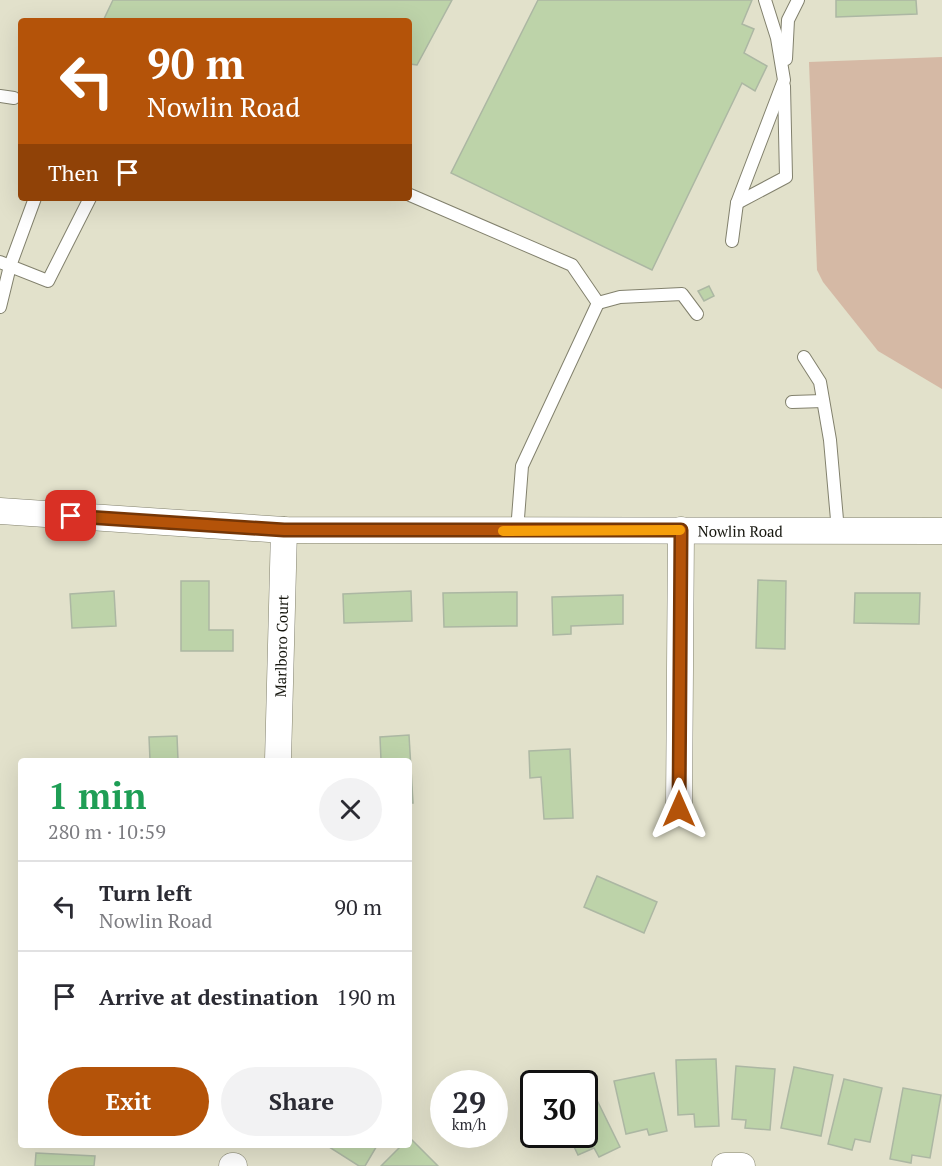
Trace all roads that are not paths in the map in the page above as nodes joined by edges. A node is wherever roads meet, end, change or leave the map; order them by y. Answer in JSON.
{"nodes":[{"id":1,"x":765,"y":0,"type":"edge"},
{"id":2,"x":798,"y":0,"type":"edge"},
{"id":3,"x":784,"y":80,"type":"junction"},
{"id":4,"x":0,"y":96,"type":"edge"},
{"id":5,"x":14,"y":98,"type":"dead end"},
{"id":6,"x":412,"y":196,"type":"edge"},
{"id":7,"x":34,"y":201,"type":"edge"},
{"id":8,"x":88,"y":201,"type":"edge"},
{"id":9,"x":737,"y":203,"type":"junction"},
{"id":10,"x":732,"y":241,"type":"dead end"},
{"id":11,"x":5,"y":264,"type":"edge"},
{"id":12,"x":598,"y":303,"type":"junction"},
{"id":13,"x":0,"y":307,"type":"edge"},
{"id":14,"x":698,"y":314,"type":"dead end"},
{"id":15,"x":804,"y":357,"type":"dead end"},
{"id":16,"x":823,"y":401,"type":"junction"},
{"id":17,"x":792,"y":402,"type":"dead end"},
{"id":18,"x":0,"y":511,"type":"edge"},
{"id":19,"x":284,"y":530,"type":"junction"},
{"id":20,"x":681,"y":530,"type":"junction"},
{"id":21,"x":517,"y":531,"type":"junction"},
{"id":22,"x":838,"y":531,"type":"junction"},
{"id":23,"x":942,"y":531,"type":"edge"},
{"id":24,"x":278,"y":758,"type":"edge"},
{"id":25,"x":679,"y":809,"type":"dead end"},
{"id":26,"x":725,"y":1166,"type":"edge"},
{"id":27,"x":742,"y":1166,"type":"edge"}],
"edges":[{"from":1,"to":3,"type":"lane"},
{"from":2,"to":3,"type":"lane"},
{"from":3,"to":9,"type":"lane"},
{"from":3,"to":9,"type":"lane"},
{"from":4,"to":5,"type":"lane"},
{"from":6,"to":12,"type":"lane"},
{"from":7,"to":11,"type":"lane"},
{"from":8,"to":11,"type":"lane"},
{"from":9,"to":10,"type":"lane"},
{"from":11,"to":13,"type":"lane"},
{"from":12,"to":14,"type":"lane"},
{"from":12,"to":21,"type":"lane"},
{"from":15,"to":16,"type":"lane"},
{"from":16,"to":17,"type":"lane"},
{"from":16,"to":22,"type":"lane"},
{"from":18,"to":19,"type":"street","name":"Nowlin Road"},
{"from":19,"to":21,"type":"street","name":"Nowlin Road"},
{"from":19,"to":24,"type":"street","name":"Marlboro Court"},
{"from":20,"to":21,"type":"street","name":"Nowlin Road"},
{"from":20,"to":22,"type":"street","name":"Nowlin Road"},
{"from":20,"to":25,"type":"street"},
{"from":22,"to":23,"type":"street","name":"Nowlin Road"},
{"from":26,"to":27,"type":"street"}]}
